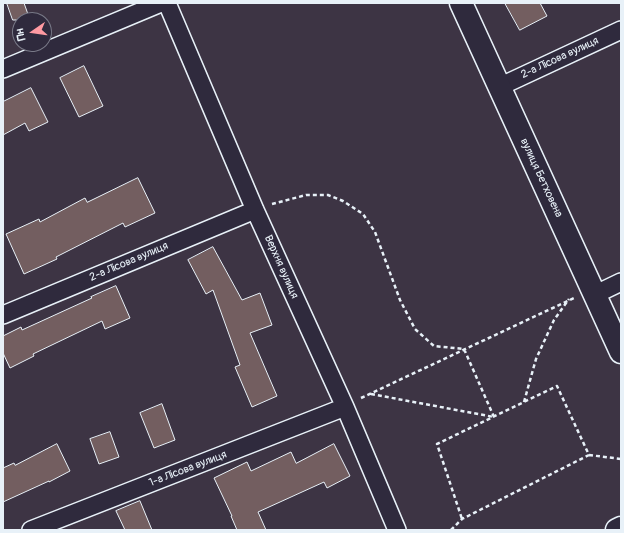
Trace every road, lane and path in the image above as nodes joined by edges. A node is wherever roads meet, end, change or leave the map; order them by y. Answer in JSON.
{"nodes":[{"id":1,"x":161,"y":3,"type":"edge"},
{"id":2,"x":167,"y":3,"type":"edge"},
{"id":3,"x":461,"y":3,"type":"edge"},
{"id":4,"x":621,"y":30,"type":"edge"},
{"id":5,"x":3,"y":69,"type":"edge"},
{"id":6,"x":499,"y":87,"type":"junction"},
{"id":7,"x":255,"y":210,"type":"junction"},
{"id":8,"x":621,"y":282,"type":"edge"},
{"id":9,"x":594,"y":295,"type":"junction"},
{"id":10,"x":570,"y":299,"type":"junction"},
{"id":11,"x":3,"y":315,"type":"edge"},
{"id":12,"x":464,"y":349,"type":"junction"},
{"id":13,"x":621,"y":352,"type":"edge"},
{"id":14,"x":370,"y":394,"type":"junction"},
{"id":15,"x":524,"y":402,"type":"junction"},
{"id":16,"x":345,"y":407,"type":"junction"},
{"id":17,"x":494,"y":417,"type":"junction"},
{"id":18,"x":589,"y":455,"type":"junction"},
{"id":19,"x":621,"y":459,"type":"edge"},
{"id":20,"x":462,"y":519,"type":"junction"},
{"id":21,"x":621,"y":528,"type":"edge"},
{"id":22,"x":31,"y":530,"type":"edge"},
{"id":23,"x":397,"y":530,"type":"edge"},
{"id":24,"x":451,"y":530,"type":"edge"},
{"id":25,"x":618,"y":530,"type":"edge"}],
"edges":[{"from":1,"to":5,"type":"street"},
{"from":2,"to":7,"type":"street","name":"Верхня вулиця"},
{"from":3,"to":6,"type":"street","name":"вулиця Бетховена"},
{"from":4,"to":6,"type":"street","name":"2-а Лісова вулиця"},
{"from":6,"to":9,"type":"street","name":"вулиця Бетховена"},
{"from":7,"to":11,"type":"street","name":"2-а Лісова вулиця"},
{"from":7,"to":12,"type":"path"},
{"from":7,"to":16,"type":"street","name":"Верхня вулиця"},
{"from":8,"to":9,"type":"street"},
{"from":9,"to":10,"type":"path"},
{"from":9,"to":13,"type":"street","name":"вулиця Бетховена"},
{"from":10,"to":12,"type":"path"},
{"from":10,"to":15,"type":"path"},
{"from":12,"to":14,"type":"path"},
{"from":12,"to":17,"type":"path"},
{"from":14,"to":16,"type":"path"},
{"from":14,"to":17,"type":"path"},
{"from":15,"to":17,"type":"path"},
{"from":15,"to":18,"type":"path"},
{"from":16,"to":22,"type":"street","name":"1-а Лісова вулиця"},
{"from":16,"to":23,"type":"street","name":"Верхня вулиця"},
{"from":17,"to":20,"type":"path"},
{"from":18,"to":19,"type":"path"},
{"from":18,"to":20,"type":"path"},
{"from":20,"to":24,"type":"path"},
{"from":21,"to":25,"type":"street"}]}
